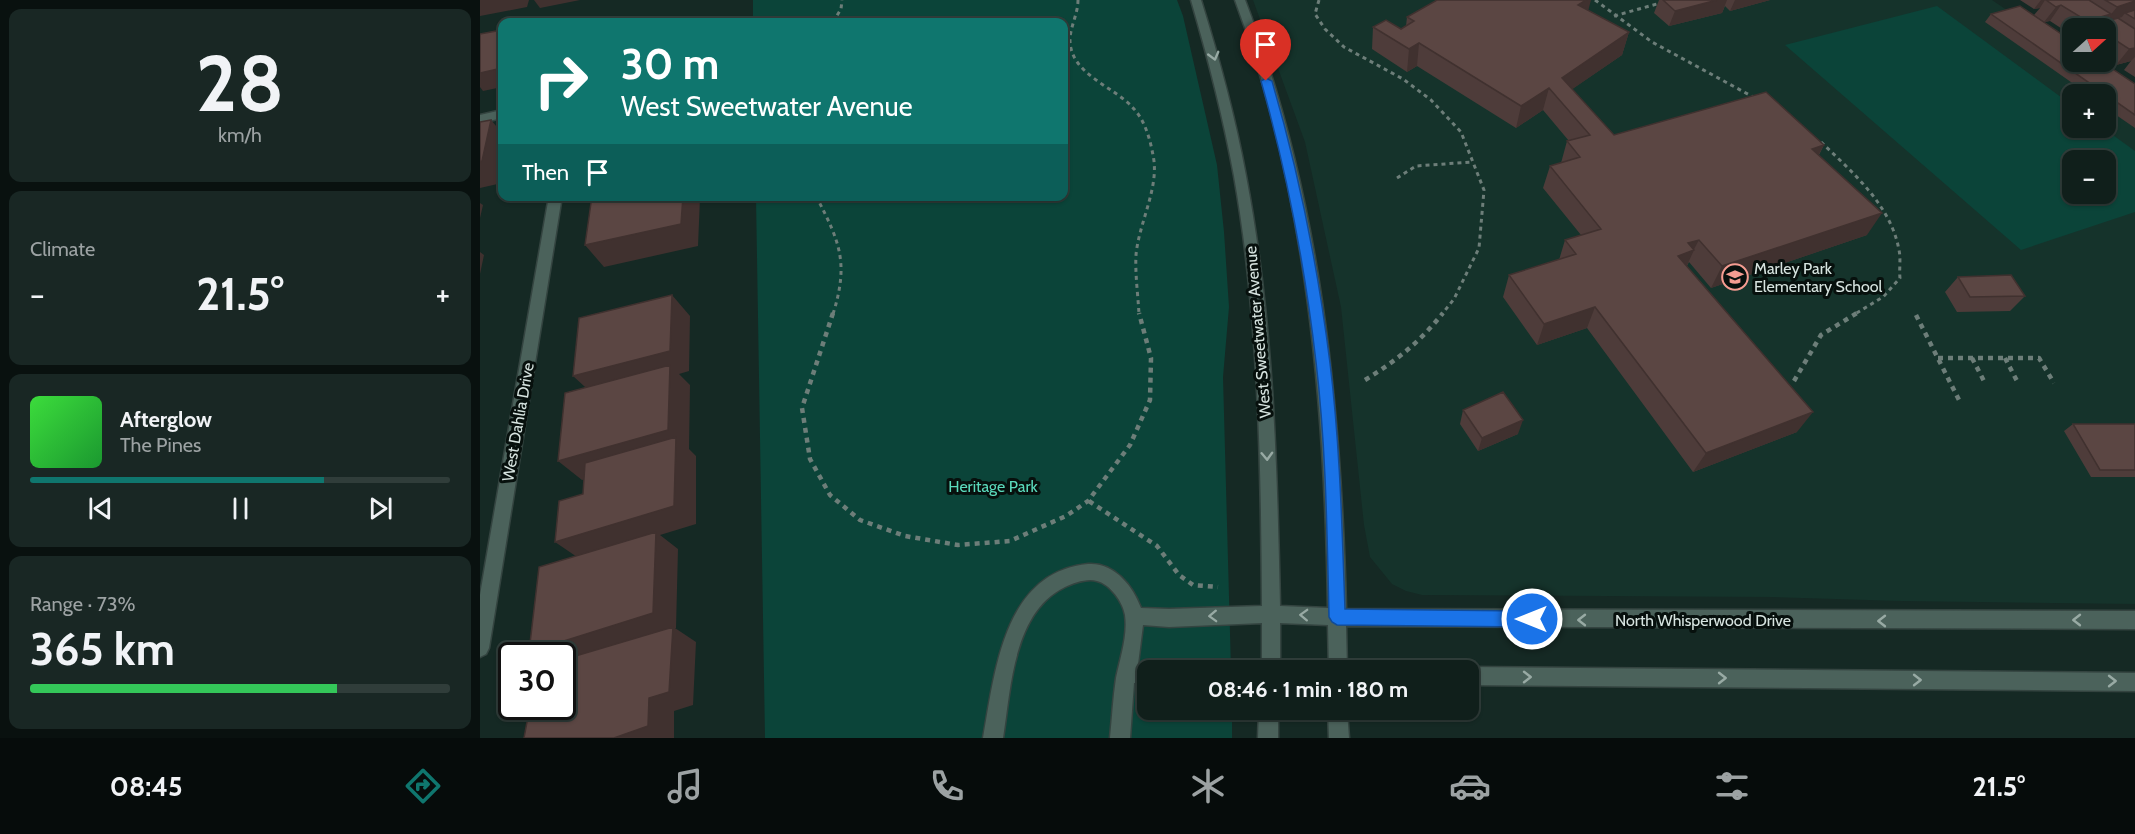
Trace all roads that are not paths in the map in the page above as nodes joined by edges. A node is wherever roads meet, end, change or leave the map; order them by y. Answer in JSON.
{"nodes":[{"id":1,"x":1196,"y":0,"type":"edge"},
{"id":2,"x":1240,"y":0,"type":"edge"},
{"id":3,"x":498,"y":115,"type":"edge"},
{"id":4,"x":480,"y":119,"type":"edge"},
{"id":5,"x":555,"y":201,"type":"edge"},
{"id":6,"x":1271,"y":614,"type":"junction"},
{"id":7,"x":1135,"y":616,"type":"junction"},
{"id":8,"x":1337,"y":617,"type":"junction"},
{"id":9,"x":2135,"y":620,"type":"edge"},
{"id":10,"x":480,"y":648,"type":"edge"},
{"id":11,"x":1270,"y":660,"type":"edge"},
{"id":12,"x":1338,"y":660,"type":"edge"},
{"id":13,"x":1128,"y":673,"type":"junction"},
{"id":14,"x":1137,"y":673,"type":"edge"},
{"id":15,"x":1479,"y":676,"type":"edge"},
{"id":16,"x":2135,"y":682,"type":"edge"},
{"id":17,"x":1269,"y":720,"type":"edge"},
{"id":18,"x":1338,"y":720,"type":"edge"},
{"id":19,"x":993,"y":738,"type":"edge"},
{"id":20,"x":1120,"y":738,"type":"edge"},
{"id":21,"x":1268,"y":738,"type":"edge"},
{"id":22,"x":1339,"y":738,"type":"edge"}],
"edges":[{"from":1,"to":6,"type":"street","name":"West Sweetwater Avenue","one_way":true},
{"from":2,"to":8,"type":"street"},
{"from":3,"to":4,"type":"street"},
{"from":5,"to":10,"type":"street","name":"West Dahlia Drive"},
{"from":6,"to":7,"type":"street","name":"North Whisperwood Drive","one_way":true},
{"from":8,"to":6,"type":"street","name":"North Whisperwood Drive","one_way":true},
{"from":6,"to":11,"type":"street","name":"West Sweetwater Avenue"},
{"from":7,"to":13,"type":"street"},
{"from":7,"to":19,"type":"street"},
{"from":9,"to":8,"type":"street","name":"North Whisperwood Drive","one_way":true},
{"from":8,"to":12,"type":"street"},
{"from":13,"to":14,"type":"street"},
{"from":13,"to":20,"type":"street"},
{"from":15,"to":16,"type":"street","one_way":true},
{"from":17,"to":21,"type":"street"},
{"from":18,"to":22,"type":"street"}]}
